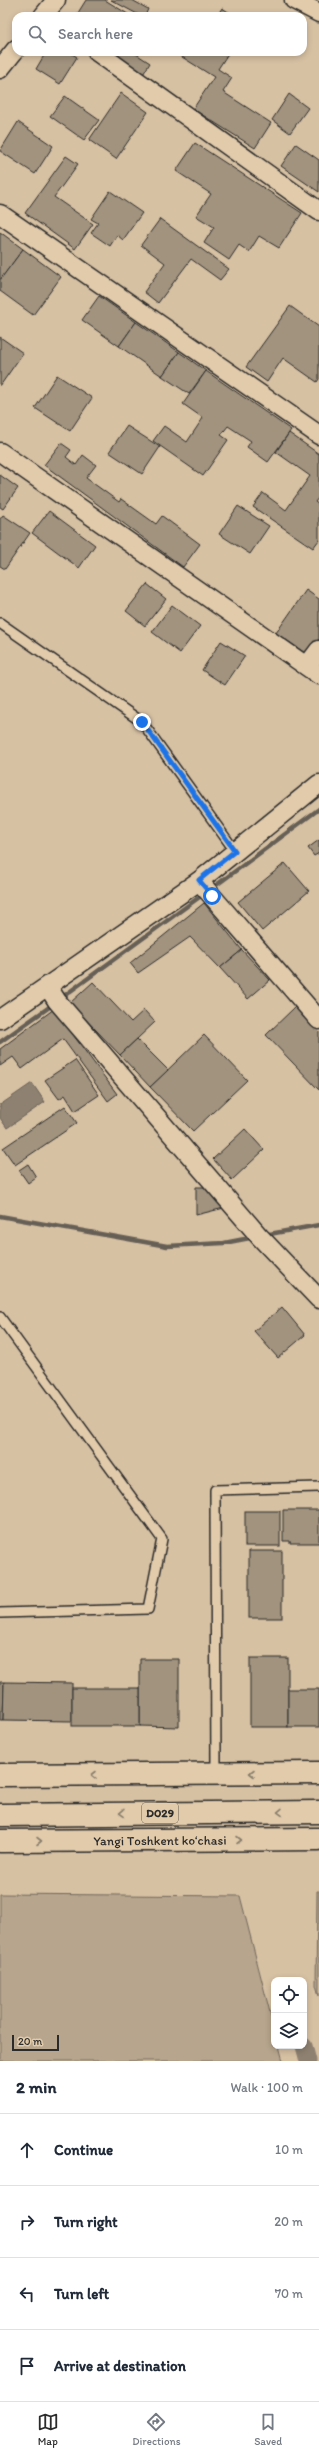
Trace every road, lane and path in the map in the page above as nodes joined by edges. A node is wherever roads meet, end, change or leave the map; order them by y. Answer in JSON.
{"nodes":[{"id":1,"x":56,"y":0,"type":"edge"},
{"id":2,"x":294,"y":0,"type":"edge"},
{"id":3,"x":47,"y":12,"type":"edge"},
{"id":4,"x":319,"y":13,"type":"edge"},
{"id":5,"x":12,"y":55,"type":"edge"},
{"id":6,"x":103,"y":56,"type":"edge"},
{"id":7,"x":0,"y":69,"type":"edge"},
{"id":8,"x":319,"y":211,"type":"edge"},
{"id":9,"x":0,"y":214,"type":"edge"},
{"id":10,"x":319,"y":435,"type":"edge"},
{"id":11,"x":0,"y":452,"type":"edge"},
{"id":12,"x":0,"y":622,"type":"edge"},
{"id":13,"x":319,"y":650,"type":"edge"},
{"id":14,"x":313,"y":671,"type":"edge"},
{"id":15,"x":319,"y":784,"type":"edge"},
{"id":16,"x":235,"y":851,"type":"junction"},
{"id":17,"x":205,"y":888,"type":"junction"},
{"id":18,"x":48,"y":987,"type":"junction"},
{"id":19,"x":0,"y":1019,"type":"edge"},
{"id":20,"x":319,"y":1020,"type":"edge"},
{"id":21,"x":319,"y":1299,"type":"edge"},
{"id":22,"x":0,"y":1317,"type":"edge"},
{"id":23,"x":319,"y":1487,"type":"edge"},
{"id":24,"x":0,"y":1613,"type":"edge"},
{"id":25,"x":319,"y":1773,"type":"edge"},
{"id":26,"x":216,"y":1774,"type":"junction"},
{"id":27,"x":0,"y":1775,"type":"edge"},
{"id":28,"x":319,"y":1812,"type":"edge"},
{"id":29,"x":0,"y":1814,"type":"edge"},
{"id":30,"x":319,"y":1839,"type":"edge"},
{"id":31,"x":0,"y":1841,"type":"edge"}],
"edges":[{"from":1,"to":3,"type":"street"},
{"from":2,"to":4,"type":"street"},
{"from":5,"to":7,"type":"street"},
{"from":6,"to":8,"type":"street"},
{"from":9,"to":10,"type":"street"},
{"from":11,"to":14,"type":"street"},
{"from":12,"to":16,"type":"lane"},
{"from":13,"to":14,"type":"street"},
{"from":15,"to":16,"type":"street"},
{"from":16,"to":17,"type":"street"},
{"from":17,"to":18,"type":"street"},
{"from":17,"to":20,"type":"street"},
{"from":18,"to":19,"type":"street"},
{"from":18,"to":21,"type":"street"},
{"from":22,"to":24,"type":"lane"},
{"from":23,"to":26,"type":"lane"},
{"from":25,"to":26,"type":"main road","one_way":true},
{"from":26,"to":27,"type":"main road","one_way":true},
{"from":28,"to":29,"type":"main road","name":"Yangi Toshkent ko‘chasi","number":"D029","one_way":true},
{"from":31,"to":30,"type":"main road","name":"Yangi Toshkent ko‘chasi","number":"D029","one_way":true}]}
